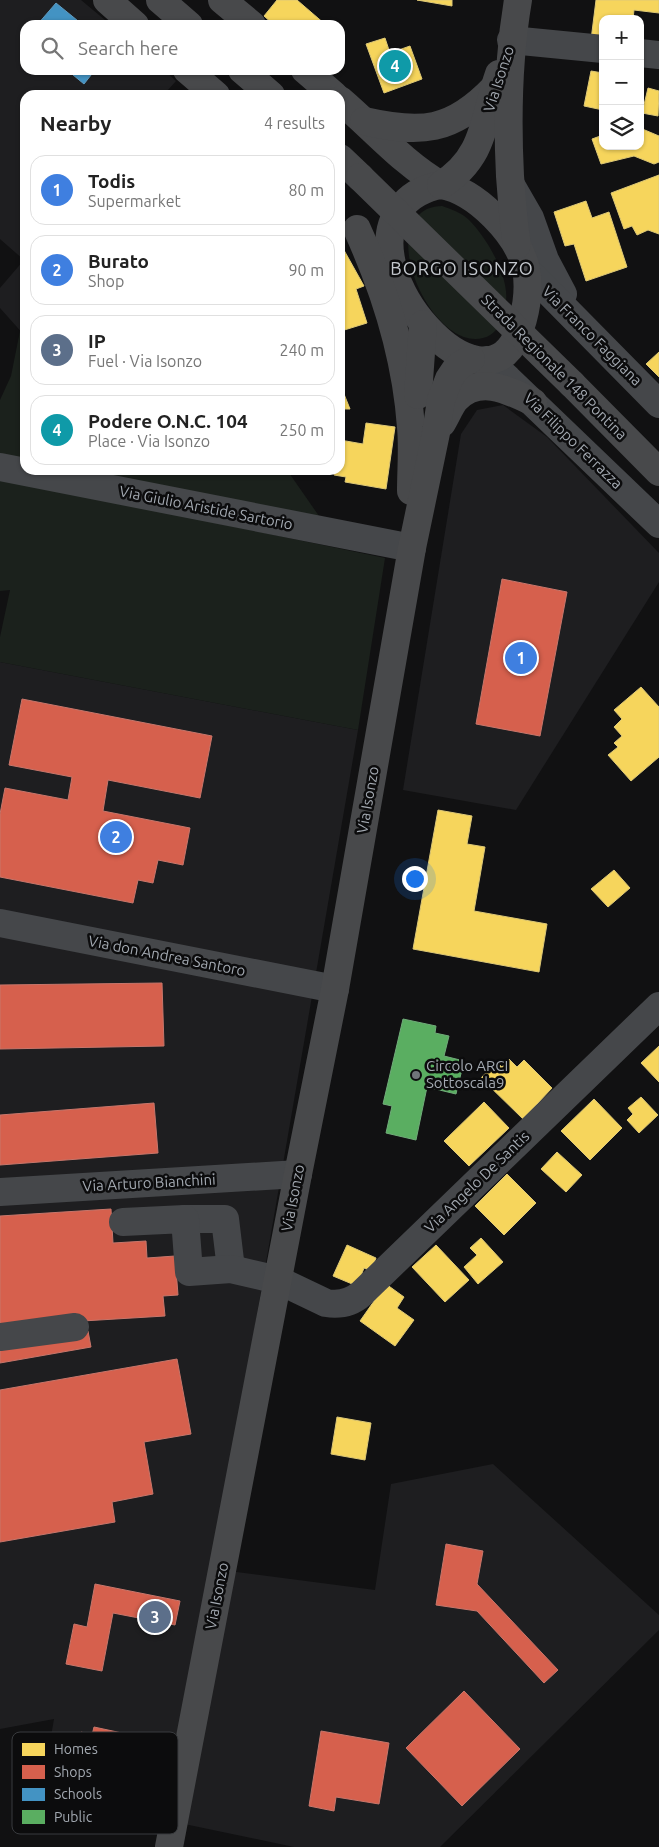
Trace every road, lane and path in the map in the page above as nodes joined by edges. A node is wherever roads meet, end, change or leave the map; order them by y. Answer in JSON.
{"nodes":[{"id":1,"x":106,"y":0,"type":"edge"},
{"id":2,"x":160,"y":0,"type":"edge"},
{"id":3,"x":222,"y":0,"type":"edge"},
{"id":4,"x":518,"y":0,"type":"edge"},
{"id":5,"x":129,"y":20,"type":"edge"},
{"id":6,"x":183,"y":20,"type":"edge"},
{"id":7,"x":246,"y":20,"type":"edge"},
{"id":8,"x":511,"y":40,"type":"junction"},
{"id":9,"x":599,"y":49,"type":"edge"},
{"id":10,"x":644,"y":53,"type":"edge"},
{"id":11,"x":659,"y":55,"type":"edge"},
{"id":12,"x":193,"y":75,"type":"edge"},
{"id":13,"x":248,"y":75,"type":"edge"},
{"id":14,"x":311,"y":75,"type":"edge"},
{"id":15,"x":494,"y":88,"type":"junction"},
{"id":16,"x":210,"y":90,"type":"edge"},
{"id":17,"x":265,"y":90,"type":"edge"},
{"id":18,"x":328,"y":90,"type":"edge"},
{"id":19,"x":345,"y":104,"type":"edge"},
{"id":20,"x":364,"y":120,"type":"junction"},
{"id":21,"x":345,"y":163,"type":"edge"},
{"id":22,"x":441,"y":185,"type":"junction"},
{"id":23,"x":511,"y":185,"type":"junction"},
{"id":24,"x":348,"y":220,"type":"edge"},
{"id":25,"x":521,"y":259,"type":"junction"},
{"id":26,"x":391,"y":261,"type":"junction"},
{"id":27,"x":423,"y":324,"type":"junction"},
{"id":28,"x":588,"y":331,"type":"junction"},
{"id":29,"x":479,"y":360,"type":"junction"},
{"id":30,"x":533,"y":402,"type":"junction"},
{"id":31,"x":659,"y":404,"type":"edge"},
{"id":32,"x":423,"y":430,"type":"junction"},
{"id":33,"x":0,"y":467,"type":"edge"},
{"id":34,"x":20,"y":471,"type":"edge"},
{"id":35,"x":659,"y":472,"type":"edge"},
{"id":36,"x":41,"y":475,"type":"edge"},
{"id":37,"x":659,"y":524,"type":"edge"},
{"id":38,"x":412,"y":548,"type":"junction"},
{"id":39,"x":0,"y":923,"type":"edge"},
{"id":40,"x":335,"y":988,"type":"junction"},
{"id":41,"x":659,"y":1006,"type":"edge"},
{"id":42,"x":298,"y":1174,"type":"junction"},
{"id":43,"x":0,"y":1192,"type":"edge"},
{"id":44,"x":185,"y":1219,"type":"junction"},
{"id":45,"x":123,"y":1222,"type":"dead end"},
{"id":46,"x":231,"y":1269,"type":"junction"},
{"id":47,"x":278,"y":1280,"type":"junction"},
{"id":48,"x":75,"y":1327,"type":"dead end"},
{"id":49,"x":0,"y":1337,"type":"edge"},
{"id":50,"x":178,"y":1800,"type":"edge"},
{"id":51,"x":171,"y":1834,"type":"edge"},
{"id":52,"x":169,"y":1847,"type":"edge"}],
"edges":[{"from":1,"to":5,"type":"main road"},
{"from":2,"to":6,"type":"main road"},
{"from":3,"to":7,"type":"main road"},
{"from":4,"to":8,"type":"main road"},
{"from":8,"to":9,"type":"street"},
{"from":8,"to":15,"type":"main road","name":"Via Isonzo"},
{"from":8,"to":23,"type":"main road","name":"Via Isonzo"},
{"from":10,"to":11,"type":"street"},
{"from":12,"to":16,"type":"main road"},
{"from":13,"to":17,"type":"main road"},
{"from":14,"to":18,"type":"main road"},
{"from":15,"to":20,"type":"main road"},
{"from":15,"to":22,"type":"main road","name":"Via Isonzo"},
{"from":19,"to":20,"type":"main road"},
{"from":20,"to":22,"type":"main road"},
{"from":21,"to":35,"type":"main road","name":"Strada Regionale 148 Pontina","bridge":true},
{"from":22,"to":25,"type":"main road","name":"Via Isonzo"},
{"from":22,"to":26,"type":"main road","name":"Via Isonzo"},
{"from":23,"to":25,"type":"main road","name":"Via Isonzo"},
{"from":23,"to":28,"type":"street","name":"Via Isonzo"},
{"from":24,"to":26,"type":"main road"},
{"from":24,"to":32,"type":"main road"},
{"from":25,"to":28,"type":"street","name":"Via Franco Faggiana"},
{"from":25,"to":29,"type":"main road","name":"Via Isonzo"},
{"from":26,"to":27,"type":"main road","name":"Via Isonzo"},
{"from":27,"to":29,"type":"main road","name":"Via Isonzo"},
{"from":27,"to":32,"type":"main road"},
{"from":28,"to":31,"type":"street","name":"Via Franco Faggiana"},
{"from":29,"to":30,"type":"street","name":"Via Filippo Ferrazza"},
{"from":29,"to":32,"type":"main road"},
{"from":30,"to":32,"type":"main road"},
{"from":30,"to":37,"type":"street","name":"Via Filippo Ferrazza"},
{"from":32,"to":38,"type":"main road","name":"Via Isonzo"},
{"from":33,"to":34,"type":"street","name":"Via Giulio Aristide Sartorio"},
{"from":36,"to":38,"type":"street","name":"Via Giulio Aristide Sartorio"},
{"from":38,"to":40,"type":"main road","name":"Via Isonzo"},
{"from":39,"to":40,"type":"street","name":"Via don Andrea Santoro"},
{"from":40,"to":42,"type":"main road","name":"Via Isonzo"},
{"from":41,"to":47,"type":"street","name":"Via Angelo De Santis"},
{"from":42,"to":43,"type":"street","name":"Via Arturo Bianchini"},
{"from":42,"to":47,"type":"main road","name":"Via Isonzo"},
{"from":44,"to":45,"type":"street"},
{"from":44,"to":46,"type":"street"},
{"from":44,"to":46,"type":"street","name":"Via Angelo De Santis"},
{"from":46,"to":47,"type":"street","name":"Via Angelo De Santis"},
{"from":47,"to":50,"type":"main road","name":"Via Isonzo"},
{"from":48,"to":49,"type":"street"},
{"from":51,"to":52,"type":"main road","name":"Via Isonzo"}]}
